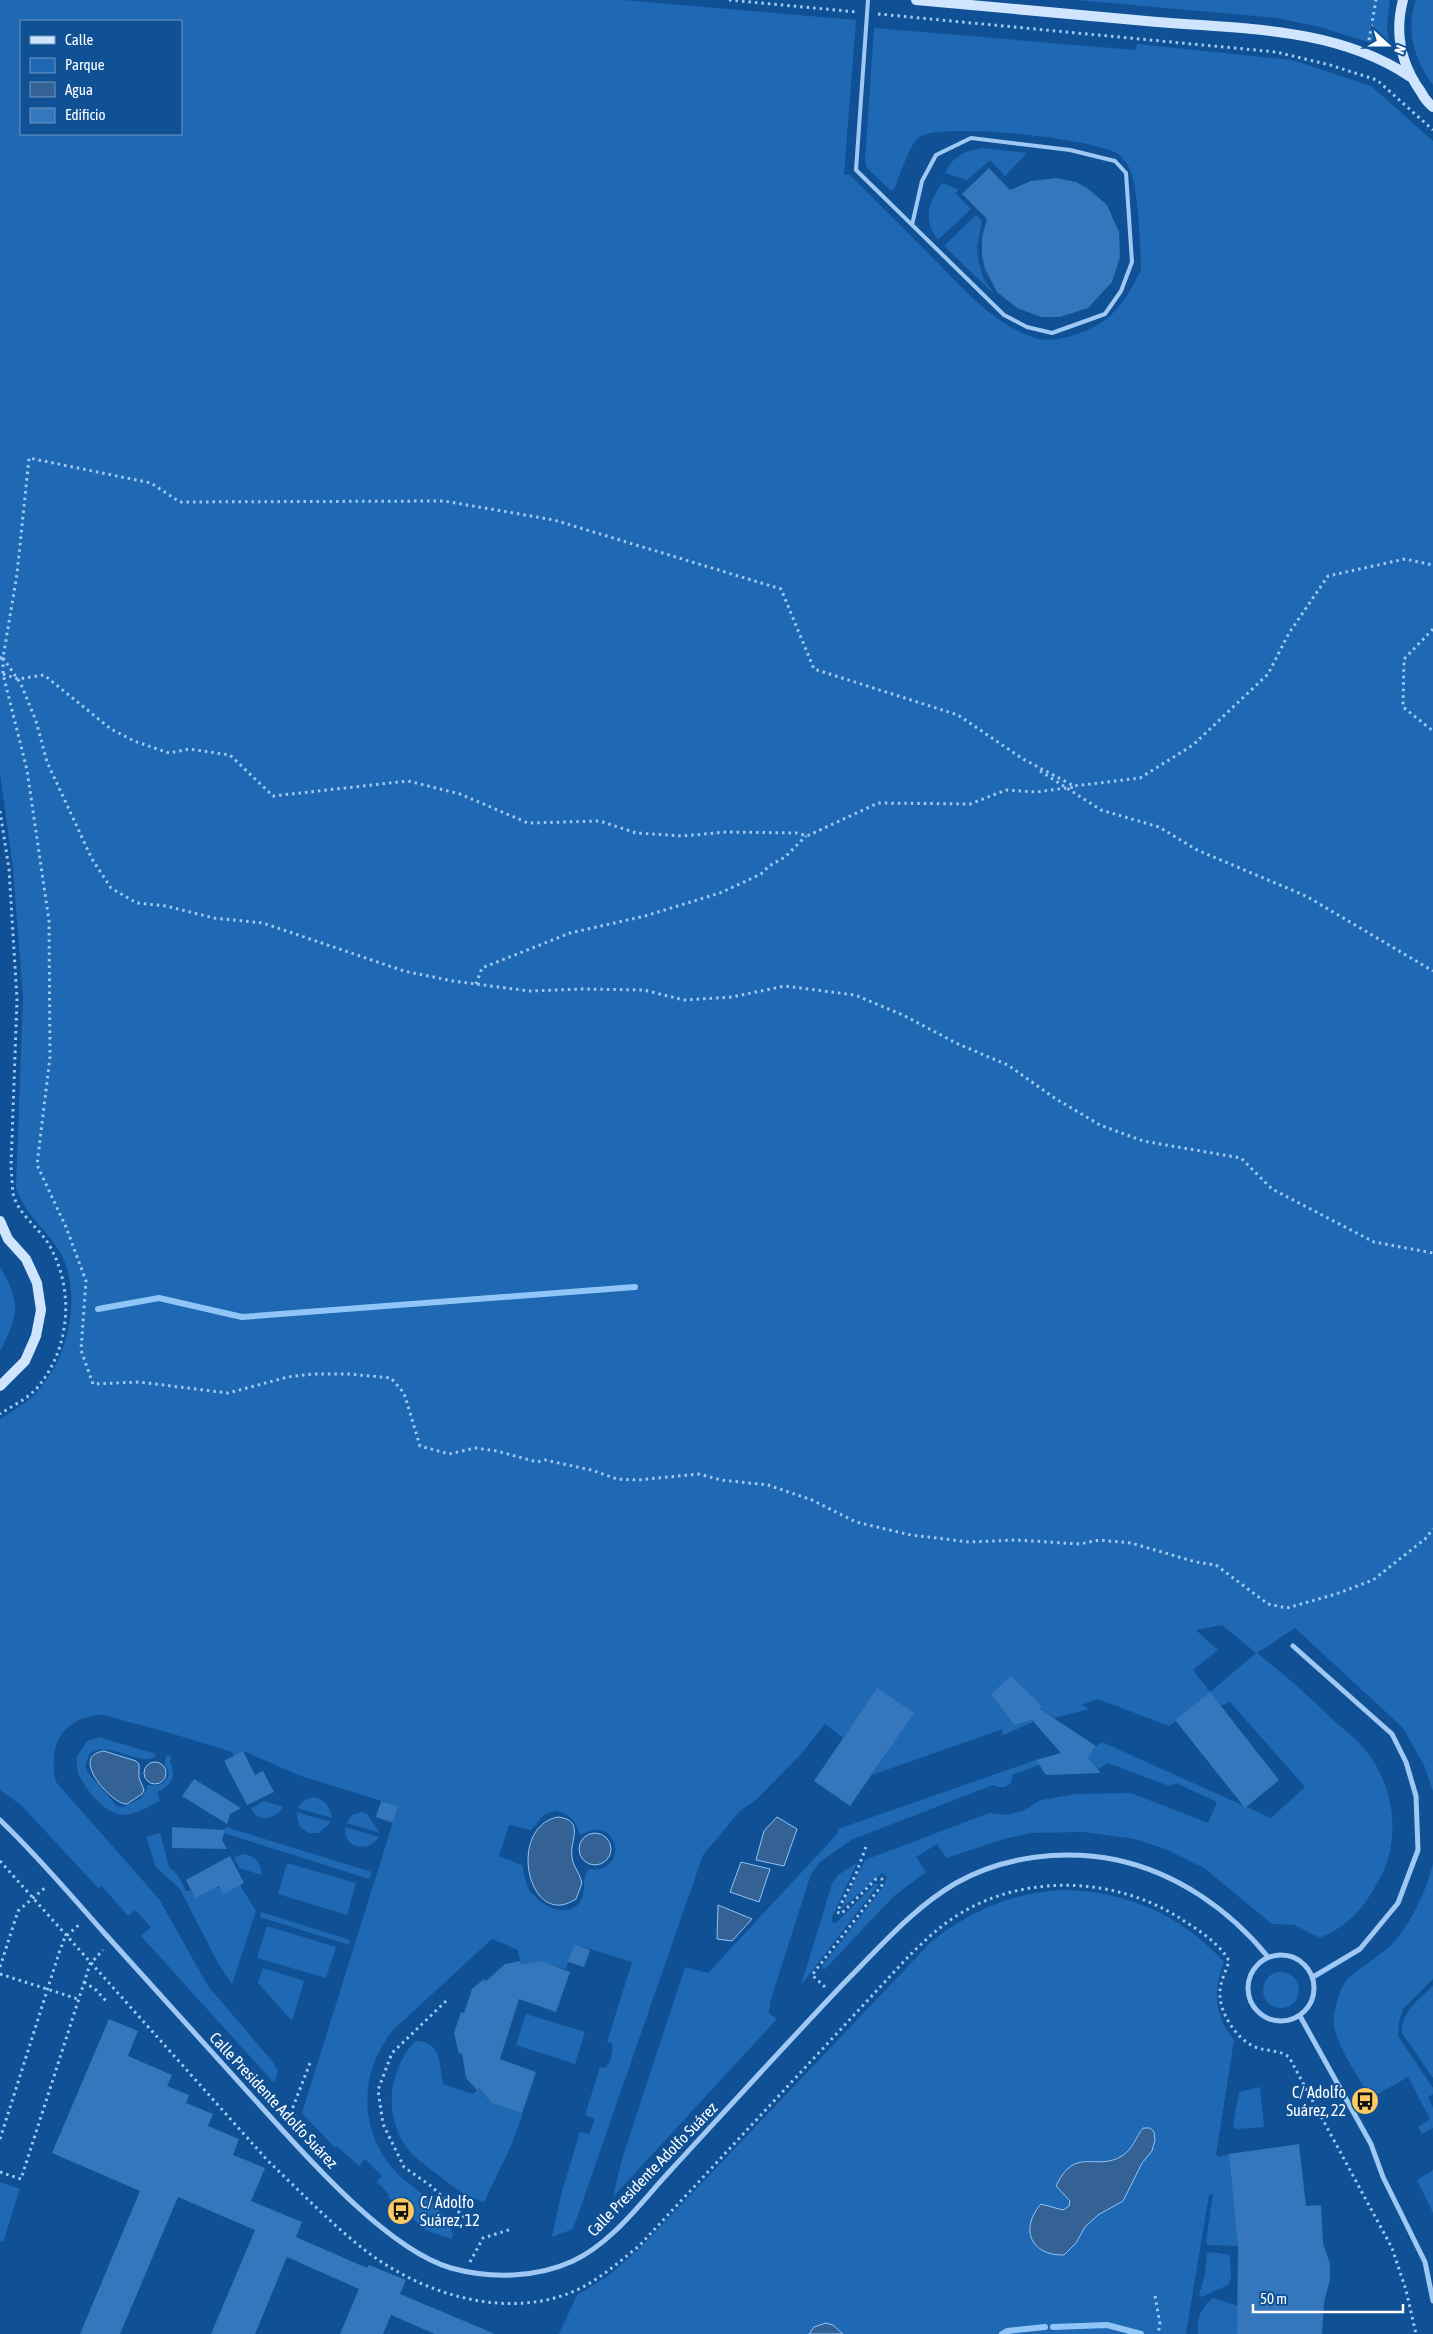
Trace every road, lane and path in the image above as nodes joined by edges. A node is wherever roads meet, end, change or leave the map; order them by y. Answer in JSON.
{"nodes":[{"id":1,"x":729,"y":0,"type":"edge"},
{"id":2,"x":868,"y":0,"type":"edge"},
{"id":3,"x":916,"y":0,"type":"edge"},
{"id":4,"x":1376,"y":0,"type":"edge"},
{"id":5,"x":1403,"y":0,"type":"edge"},
{"id":6,"x":866,"y":13,"type":"junction"},
{"id":7,"x":1367,"y":53,"type":"junction"},
{"id":8,"x":1409,"y":76,"type":"junction"},
{"id":9,"x":1433,"y":107,"type":"edge"},
{"id":10,"x":1433,"y":130,"type":"edge"},
{"id":11,"x":912,"y":225,"type":"junction"},
{"id":12,"x":1433,"y":565,"type":"edge"},
{"id":13,"x":1433,"y":630,"type":"edge"},
{"id":14,"x":1,"y":658,"type":"edge"},
{"id":15,"x":3,"y":674,"type":"junction"},
{"id":16,"x":18,"y":679,"type":"junction"},
{"id":17,"x":1433,"y":731,"type":"edge"},
{"id":18,"x":1022,"y":760,"type":"junction"},
{"id":19,"x":1074,"y":786,"type":"junction"},
{"id":20,"x":0,"y":811,"type":"edge"},
{"id":21,"x":807,"y":836,"type":"junction"},
{"id":22,"x":1433,"y":971,"type":"edge"},
{"id":23,"x":476,"y":984,"type":"junction"},
{"id":24,"x":0,"y":1221,"type":"edge"},
{"id":25,"x":4,"y":1237,"type":"edge"},
{"id":26,"x":1433,"y":1253,"type":"edge"},
{"id":27,"x":2,"y":1383,"type":"edge"},
{"id":28,"x":0,"y":1414,"type":"edge"},
{"id":29,"x":1433,"y":1529,"type":"edge"},
{"id":30,"x":1293,"y":1646,"type":"dead end"},
{"id":31,"x":0,"y":1820,"type":"edge"},
{"id":32,"x":867,"y":1844,"type":"dead end"},
{"id":33,"x":0,"y":1861,"type":"edge"},
{"id":34,"x":56,"y":1879,"type":"junction"},
{"id":35,"x":33,"y":1899,"type":"junction"},
{"id":36,"x":89,"y":1916,"type":"junction"},
{"id":37,"x":68,"y":1935,"type":"junction"},
{"id":38,"x":111,"y":1941,"type":"junction"},
{"id":39,"x":1268,"y":1957,"type":"junction"},
{"id":40,"x":92,"y":1962,"type":"junction"},
{"id":41,"x":0,"y":1967,"type":"edge"},
{"id":42,"x":0,"y":1974,"type":"edge"},
{"id":43,"x":1313,"y":1977,"type":"junction"},
{"id":44,"x":84,"y":1982,"type":"junction"},
{"id":45,"x":47,"y":1989,"type":"junction"},
{"id":46,"x":833,"y":1995,"type":"junction"},
{"id":47,"x":78,"y":1999,"type":"junction"},
{"id":48,"x":446,"y":2000,"type":"dead end"},
{"id":49,"x":107,"y":2002,"type":"dead end"},
{"id":50,"x":1300,"y":2016,"type":"junction"},
{"id":51,"x":310,"y":2064,"type":"dead end"},
{"id":52,"x":283,"y":2132,"type":"junction"},
{"id":53,"x":0,"y":2138,"type":"edge"},
{"id":54,"x":0,"y":2172,"type":"edge"},
{"id":55,"x":477,"y":2229,"type":"dead end"},
{"id":56,"x":512,"y":2229,"type":"dead end"},
{"id":57,"x":466,"y":2271,"type":"junction"},
{"id":58,"x":1155,"y":2296,"type":"dead end"},
{"id":59,"x":1433,"y":2301,"type":"edge"},
{"id":60,"x":1158,"y":2334,"type":"edge"},
{"id":61,"x":1416,"y":2334,"type":"edge"}],
"edges":[{"from":1,"to":6,"type":"path"},
{"from":2,"to":6,"type":"lane"},
{"from":3,"to":7,"type":"main road"},
{"from":4,"to":7,"type":"path"},
{"from":5,"to":8,"type":"main road"},
{"from":6,"to":10,"type":"path"},
{"from":6,"to":11,"type":"lane"},
{"from":7,"to":8,"type":"main road"},
{"from":8,"to":9,"type":"main road"},
{"from":11,"to":11,"type":"lane"},
{"from":12,"to":19,"type":"path"},
{"from":13,"to":17,"type":"path"},
{"from":14,"to":15,"type":"path"},
{"from":14,"to":16,"type":"path"},
{"from":14,"to":18,"type":"path"},
{"from":15,"to":16,"type":"path"},
{"from":15,"to":29,"type":"path"},
{"from":16,"to":21,"type":"path"},
{"from":16,"to":23,"type":"path"},
{"from":18,"to":19,"type":"path"},
{"from":18,"to":22,"type":"path"},
{"from":19,"to":21,"type":"path"},
{"from":20,"to":28,"type":"path"},
{"from":21,"to":23,"type":"path"},
{"from":23,"to":26,"type":"path"},
{"from":24,"to":25,"type":"main road"},
{"from":25,"to":27,"type":"main road"},
{"from":30,"to":43,"type":"street"},
{"from":31,"to":34,"type":"street","name":"Calle Presidente Adolfo Suárez"},
{"from":32,"to":46,"type":"path"},
{"from":33,"to":35,"type":"path"},
{"from":34,"to":35,"type":"path"},
{"from":34,"to":36,"type":"street","name":"Calle Presidente Adolfo Suárez"},
{"from":35,"to":37,"type":"path"},
{"from":35,"to":41,"type":"path"},
{"from":36,"to":37,"type":"path"},
{"from":36,"to":38,"type":"street","name":"Calle Presidente Adolfo Suárez"},
{"from":37,"to":40,"type":"path"},
{"from":37,"to":45,"type":"path"},
{"from":38,"to":40,"type":"path"},
{"from":38,"to":52,"type":"street","name":"Calle Presidente Adolfo Suárez"},
{"from":39,"to":43,"type":"street"},
{"from":39,"to":46,"type":"street","name":"Calle Presidente Adolfo Suárez"},
{"from":39,"to":50,"type":"street"},
{"from":40,"to":44,"type":"path"},
{"from":40,"to":61,"type":"path"},
{"from":42,"to":45,"type":"path"},
{"from":43,"to":50,"type":"street"},
{"from":44,"to":47,"type":"path"},
{"from":44,"to":49,"type":"path"},
{"from":45,"to":47,"type":"path"},
{"from":45,"to":53,"type":"path"},
{"from":46,"to":57,"type":"street","name":"Calle Presidente Adolfo Suárez"},
{"from":47,"to":54,"type":"path"},
{"from":48,"to":55,"type":"path"},
{"from":50,"to":59,"type":"street"},
{"from":51,"to":52,"type":"path"},
{"from":52,"to":57,"type":"street","name":"Calle Presidente Adolfo Suárez"},
{"from":56,"to":57,"type":"path"},
{"from":58,"to":60,"type":"path"}]}
